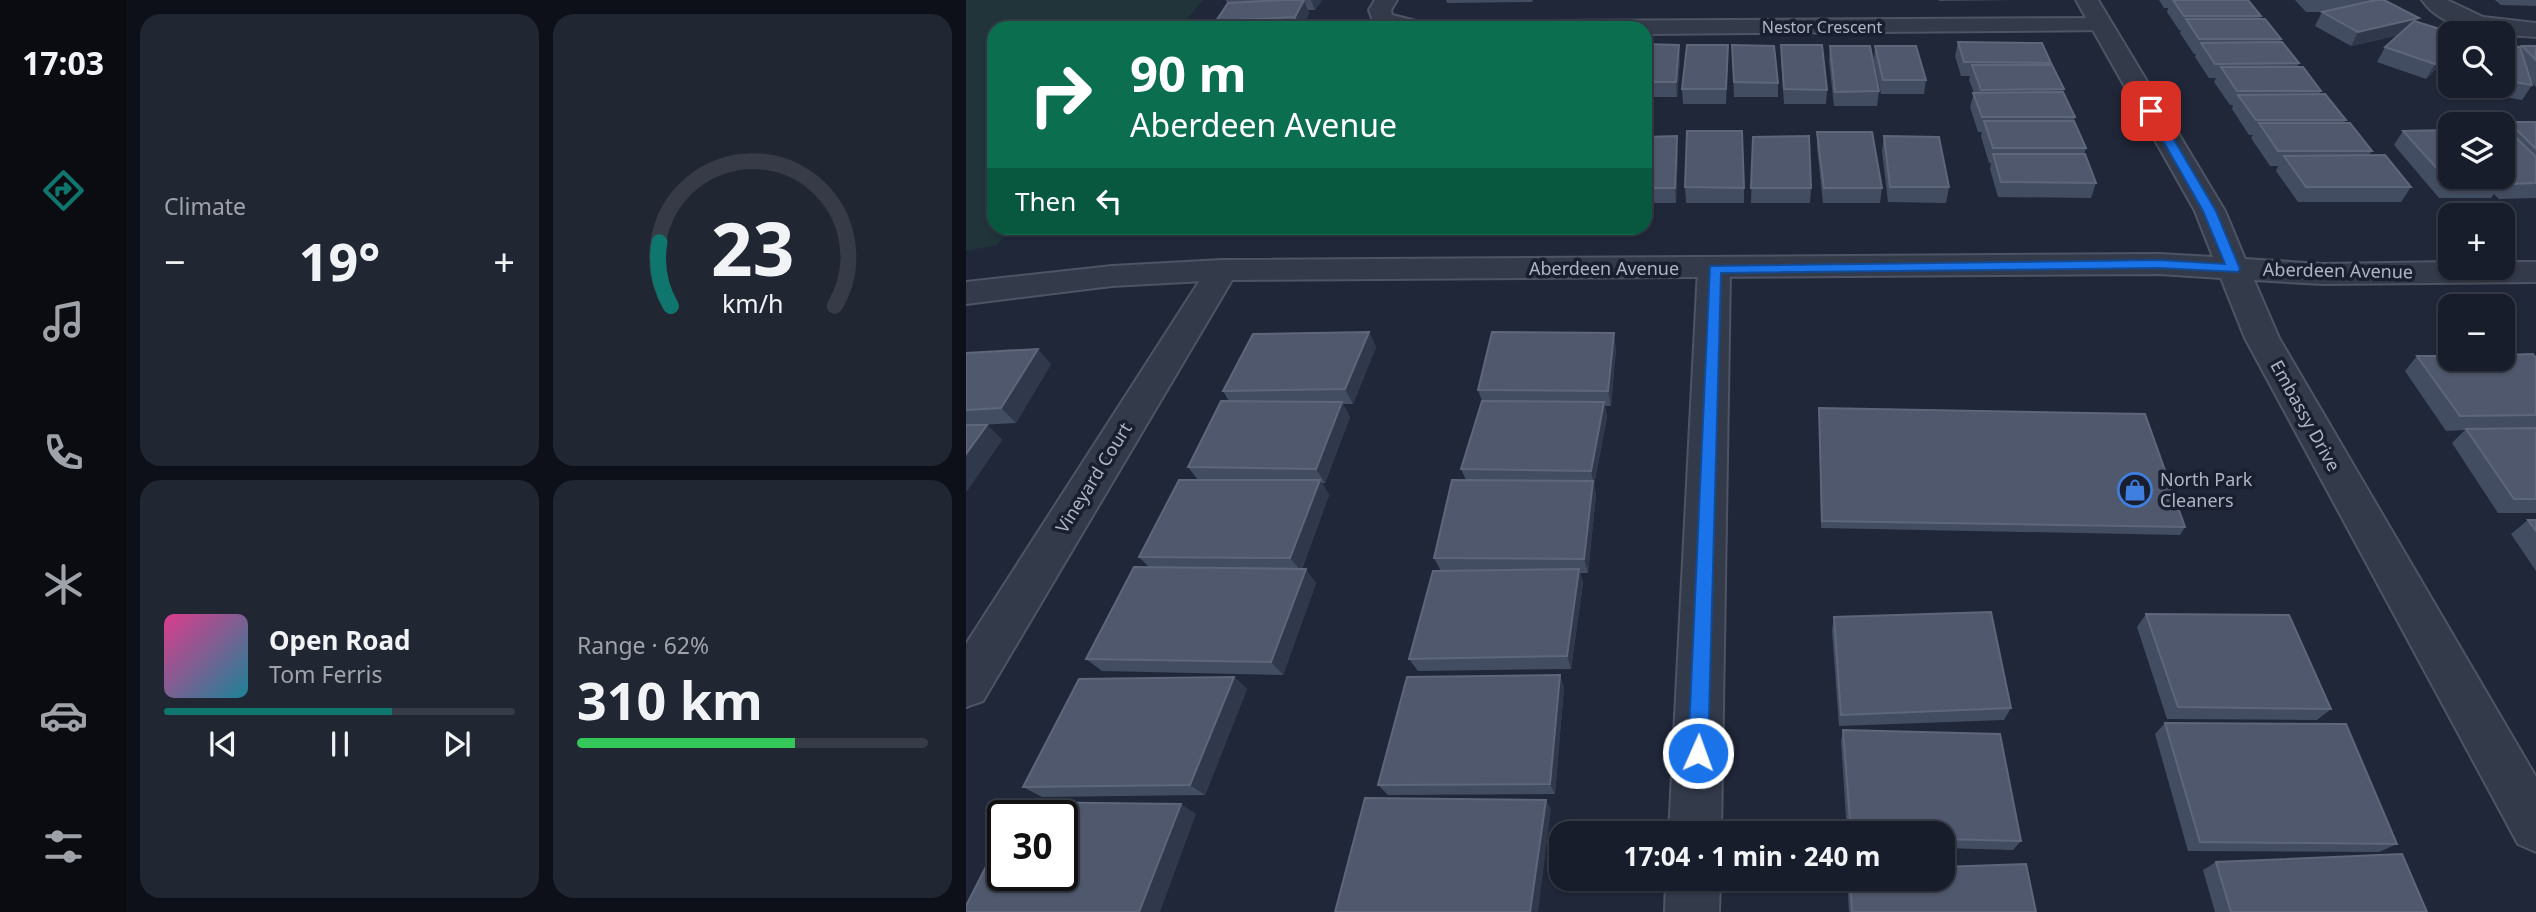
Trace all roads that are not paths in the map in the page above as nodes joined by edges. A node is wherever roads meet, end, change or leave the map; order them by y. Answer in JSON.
{"nodes":[{"id":1,"x":1386,"y":0,"type":"edge"},
{"id":2,"x":2087,"y":0,"type":"edge"},
{"id":3,"x":2433,"y":0,"type":"edge"},
{"id":4,"x":1390,"y":21,"type":"edge"},
{"id":5,"x":2100,"y":25,"type":"junction"},
{"id":6,"x":1652,"y":27,"type":"edge"},
{"id":7,"x":2536,"y":30,"type":"edge"},
{"id":8,"x":1714,"y":269,"type":"junction"},
{"id":9,"x":2233,"y":269,"type":"junction"},
{"id":10,"x":1222,"y":270,"type":"junction"},
{"id":11,"x":2536,"y":272,"type":"edge"},
{"id":12,"x":966,"y":293,"type":"edge"},
{"id":13,"x":966,"y":685,"type":"edge"},
{"id":14,"x":1695,"y":821,"type":"edge"},
{"id":15,"x":2536,"y":826,"type":"edge"},
{"id":16,"x":1693,"y":891,"type":"edge"},
{"id":17,"x":1692,"y":912,"type":"edge"}],
"edges":[{"from":1,"to":4,"type":"street"},
{"from":2,"to":5,"type":"street","name":"Embassy Drive"},
{"from":3,"to":7,"type":"street"},
{"from":5,"to":6,"type":"street","name":"Nestor Crescent"},
{"from":5,"to":9,"type":"street","name":"Embassy Drive"},
{"from":8,"to":9,"type":"street","name":"Aberdeen Avenue"},
{"from":8,"to":10,"type":"street","name":"Aberdeen Avenue"},
{"from":8,"to":14,"type":"street"},
{"from":9,"to":11,"type":"street","name":"Aberdeen Avenue"},
{"from":9,"to":15,"type":"street","name":"Embassy Drive"},
{"from":10,"to":12,"type":"street","name":"Aberdeen Avenue"},
{"from":10,"to":13,"type":"street","name":"Vineyard Court"},
{"from":16,"to":17,"type":"street"}]}
